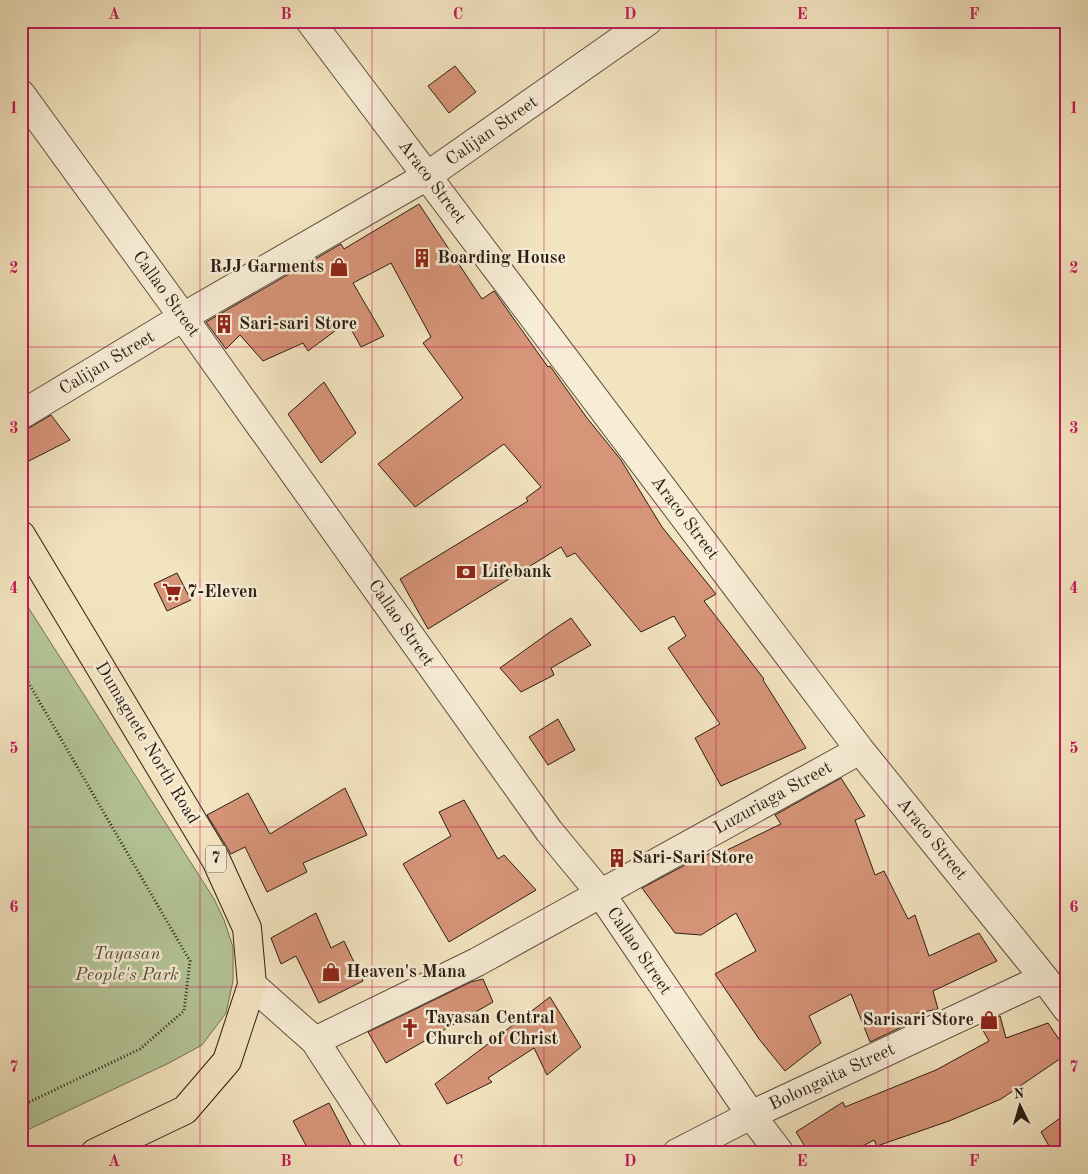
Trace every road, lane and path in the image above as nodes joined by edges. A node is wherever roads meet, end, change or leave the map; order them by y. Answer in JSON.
{"nodes":[{"id":1,"x":310,"y":21,"type":"edge"},
{"id":2,"x":648,"y":21,"type":"edge"},
{"id":3,"x":21,"y":94,"type":"edge"},
{"id":4,"x":427,"y":176,"type":"junction"},
{"id":5,"x":183,"y":317,"type":"junction"},
{"id":6,"x":21,"y":415,"type":"edge"},
{"id":7,"x":21,"y":535,"type":"edge"},
{"id":8,"x":21,"y":670,"type":"edge"},
{"id":9,"x":860,"y":750,"type":"junction"},
{"id":10,"x":601,"y":894,"type":"junction"},
{"id":11,"x":1044,"y":978,"type":"junction"},
{"id":12,"x":252,"y":985,"type":"junction"},
{"id":13,"x":1067,"y":1009,"type":"edge"},
{"id":14,"x":315,"y":1042,"type":"junction"},
{"id":15,"x":21,"y":1106,"type":"edge"},
{"id":16,"x":751,"y":1114,"type":"junction"},
{"id":17,"x":95,"y":1153,"type":"edge"},
{"id":18,"x":388,"y":1153,"type":"edge"},
{"id":19,"x":676,"y":1153,"type":"edge"},
{"id":20,"x":780,"y":1153,"type":"edge"}],
"edges":[{"from":1,"to":4,"type":"street","name":"Araco Street"},
{"from":2,"to":4,"type":"street","name":"Calijan Street"},
{"from":3,"to":5,"type":"street","name":"Callao Street"},
{"from":4,"to":5,"type":"street","name":"Calijan Street"},
{"from":4,"to":9,"type":"street","name":"Araco Street"},
{"from":5,"to":6,"type":"street","name":"Calijan Street"},
{"from":5,"to":10,"type":"street","name":"Callao Street"},
{"from":7,"to":12,"type":"highway","name":"Dumaguete North Road","number":"7"},
{"from":8,"to":15,"type":"path"},
{"from":9,"to":10,"type":"street","name":"Luzuriaga Street"},
{"from":9,"to":11,"type":"street","name":"Araco Street"},
{"from":10,"to":14,"type":"street","name":"Luzuriaga Street"},
{"from":10,"to":16,"type":"street","name":"Callao Street"},
{"from":11,"to":13,"type":"street","name":"Araco Street"},
{"from":11,"to":16,"type":"street","name":"Bolongaita Street"},
{"from":12,"to":14,"type":"street"},
{"from":12,"to":17,"type":"highway","name":"Dumaguete North Road","number":"7"},
{"from":14,"to":18,"type":"street"},
{"from":16,"to":19,"type":"street","name":"Bolongaita Street"},
{"from":16,"to":20,"type":"street","name":"Callao Street"}]}
